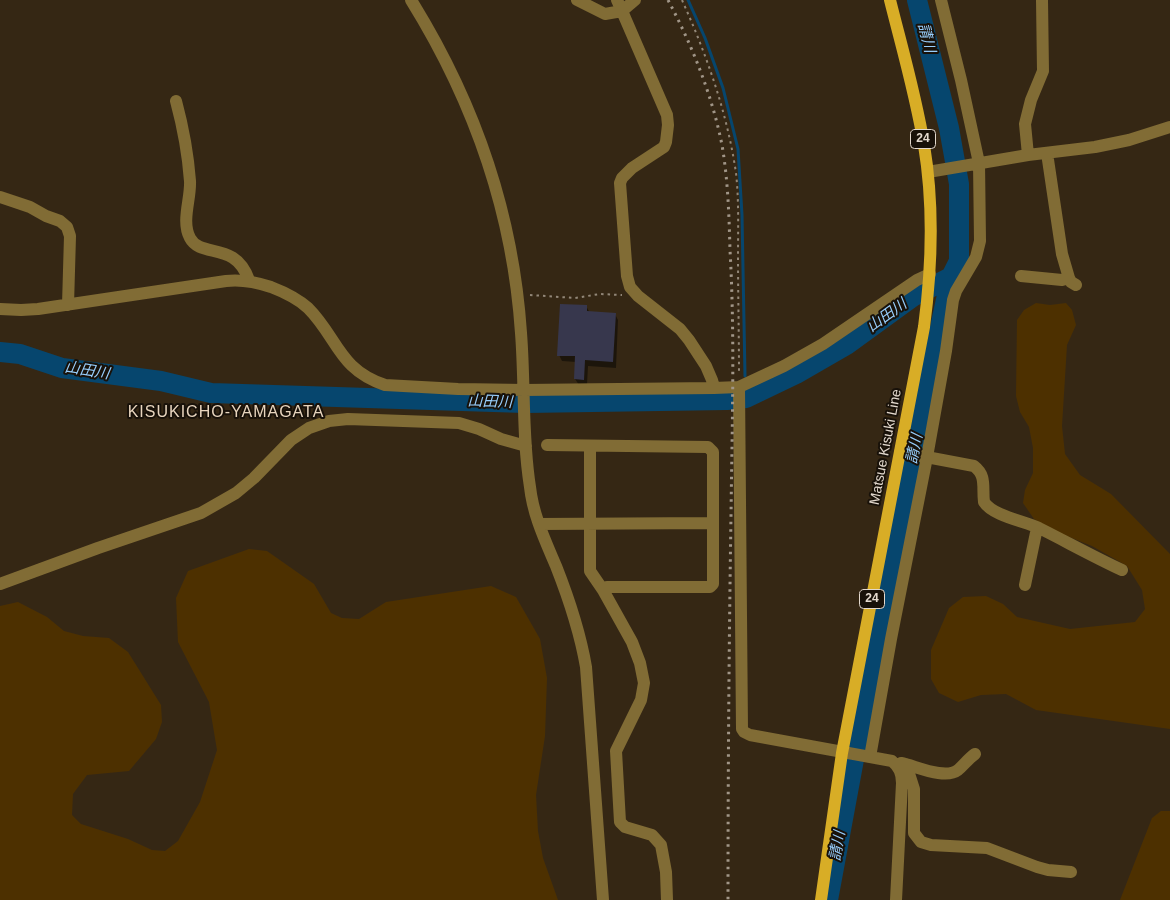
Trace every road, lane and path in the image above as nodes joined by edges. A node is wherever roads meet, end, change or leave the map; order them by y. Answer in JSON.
{"nodes":[{"id":1,"x":411,"y":0,"type":"edge"},
{"id":2,"x":577,"y":0,"type":"edge"},
{"id":3,"x":635,"y":0,"type":"edge"},
{"id":4,"x":682,"y":0,"type":"edge"},
{"id":5,"x":890,"y":0,"type":"edge"},
{"id":6,"x":940,"y":0,"type":"edge"},
{"id":7,"x":1042,"y":0,"type":"edge"},
{"id":8,"x":619,"y":6,"type":"edge"},
{"id":9,"x":176,"y":101,"type":"dead end"},
{"id":10,"x":1170,"y":127,"type":"edge"},
{"id":11,"x":1047,"y":153,"type":"junction"},
{"id":12,"x":1028,"y":155,"type":"junction"},
{"id":13,"x":976,"y":163,"type":"junction"},
{"id":14,"x":928,"y":172,"type":"junction"},
{"id":15,"x":0,"y":197,"type":"edge"},
{"id":16,"x":1022,"y":276,"type":"dead end"},
{"id":17,"x":930,"y":277,"type":"junction"},
{"id":18,"x":248,"y":280,"type":"junction"},
{"id":19,"x":525,"y":295,"type":"dead end"},
{"id":20,"x":638,"y":296,"type":"junction"},
{"id":21,"x":68,"y":305,"type":"junction"},
{"id":22,"x":0,"y":309,"type":"edge"},
{"id":23,"x":714,"y":388,"type":"junction"},
{"id":24,"x":739,"y":395,"type":"junction"},
{"id":25,"x":524,"y":398,"type":"junction"},
{"id":26,"x":546,"y":444,"type":"dead end"},
{"id":27,"x":526,"y":446,"type":"junction"},
{"id":28,"x":590,"y":446,"type":"junction"},
{"id":29,"x":904,"y":453,"type":"junction"},
{"id":30,"x":926,"y":457,"type":"junction"},
{"id":31,"x":713,"y":523,"type":"junction"},
{"id":32,"x":539,"y":524,"type":"junction"},
{"id":33,"x":590,"y":524,"type":"junction"},
{"id":34,"x":1038,"y":528,"type":"junction"},
{"id":35,"x":1122,"y":570,"type":"dead end"},
{"id":36,"x":0,"y":584,"type":"edge"},
{"id":37,"x":1025,"y":585,"type":"dead end"},
{"id":38,"x":603,"y":590,"type":"junction"},
{"id":39,"x":842,"y":753,"type":"junction"},
{"id":40,"x":975,"y":754,"type":"dead end"},
{"id":41,"x":870,"y":757,"type":"junction"},
{"id":42,"x":892,"y":761,"type":"junction"},
{"id":43,"x":906,"y":764,"type":"junction"},
{"id":44,"x":1071,"y":872,"type":"dead end"},
{"id":45,"x":603,"y":900,"type":"edge"},
{"id":46,"x":668,"y":900,"type":"edge"},
{"id":47,"x":821,"y":900,"type":"edge"},
{"id":48,"x":896,"y":900,"type":"edge"}],
"edges":[{"from":1,"to":25,"type":"street"},
{"from":2,"to":8,"type":"street"},
{"from":3,"to":8,"type":"street"},
{"from":4,"to":24,"type":"path"},
{"from":5,"to":14,"type":"main road","name":"Matsue Kisuki Line","number":"24"},
{"from":6,"to":13,"type":"street"},
{"from":7,"to":12,"type":"street"},
{"from":8,"to":20,"type":"street"},
{"from":9,"to":18,"type":"street"},
{"from":10,"to":11,"type":"street"},
{"from":11,"to":12,"type":"street"},
{"from":11,"to":16,"type":"street"},
{"from":12,"to":13,"type":"street"},
{"from":13,"to":14,"type":"street"},
{"from":13,"to":30,"type":"street"},
{"from":14,"to":17,"type":"main road","name":"Matsue Kisuki Line","number":"24"},
{"from":15,"to":21,"type":"street"},
{"from":17,"to":24,"type":"street"},
{"from":17,"to":29,"type":"main road","name":"Matsue Kisuki Line","number":"24"},
{"from":18,"to":21,"type":"street"},
{"from":18,"to":25,"type":"street"},
{"from":19,"to":20,"type":"path"},
{"from":20,"to":23,"type":"street"},
{"from":21,"to":22,"type":"street"},
{"from":23,"to":24,"type":"street"},
{"from":23,"to":25,"type":"street"},
{"from":24,"to":39,"type":"street"},
{"from":25,"to":27,"type":"street"},
{"from":26,"to":28,"type":"street"},
{"from":27,"to":32,"type":"street"},
{"from":27,"to":36,"type":"street"},
{"from":28,"to":31,"type":"street"},
{"from":28,"to":33,"type":"street"},
{"from":29,"to":30,"type":"street"},
{"from":29,"to":39,"type":"main road","name":"Matsue Kisuki Line","number":"24"},
{"from":30,"to":34,"type":"street"},
{"from":30,"to":41,"type":"street"},
{"from":31,"to":33,"type":"street"},
{"from":31,"to":38,"type":"street"},
{"from":32,"to":33,"type":"street"},
{"from":32,"to":45,"type":"street"},
{"from":33,"to":38,"type":"street"},
{"from":34,"to":35,"type":"street"},
{"from":34,"to":37,"type":"street"},
{"from":38,"to":46,"type":"street"},
{"from":39,"to":41,"type":"street"},
{"from":39,"to":47,"type":"main road","name":"Matsue Kisuki Line","number":"24"},
{"from":40,"to":43,"type":"street"},
{"from":41,"to":42,"type":"street"},
{"from":42,"to":43,"type":"street"},
{"from":42,"to":48,"type":"street"},
{"from":43,"to":44,"type":"street"}]}
